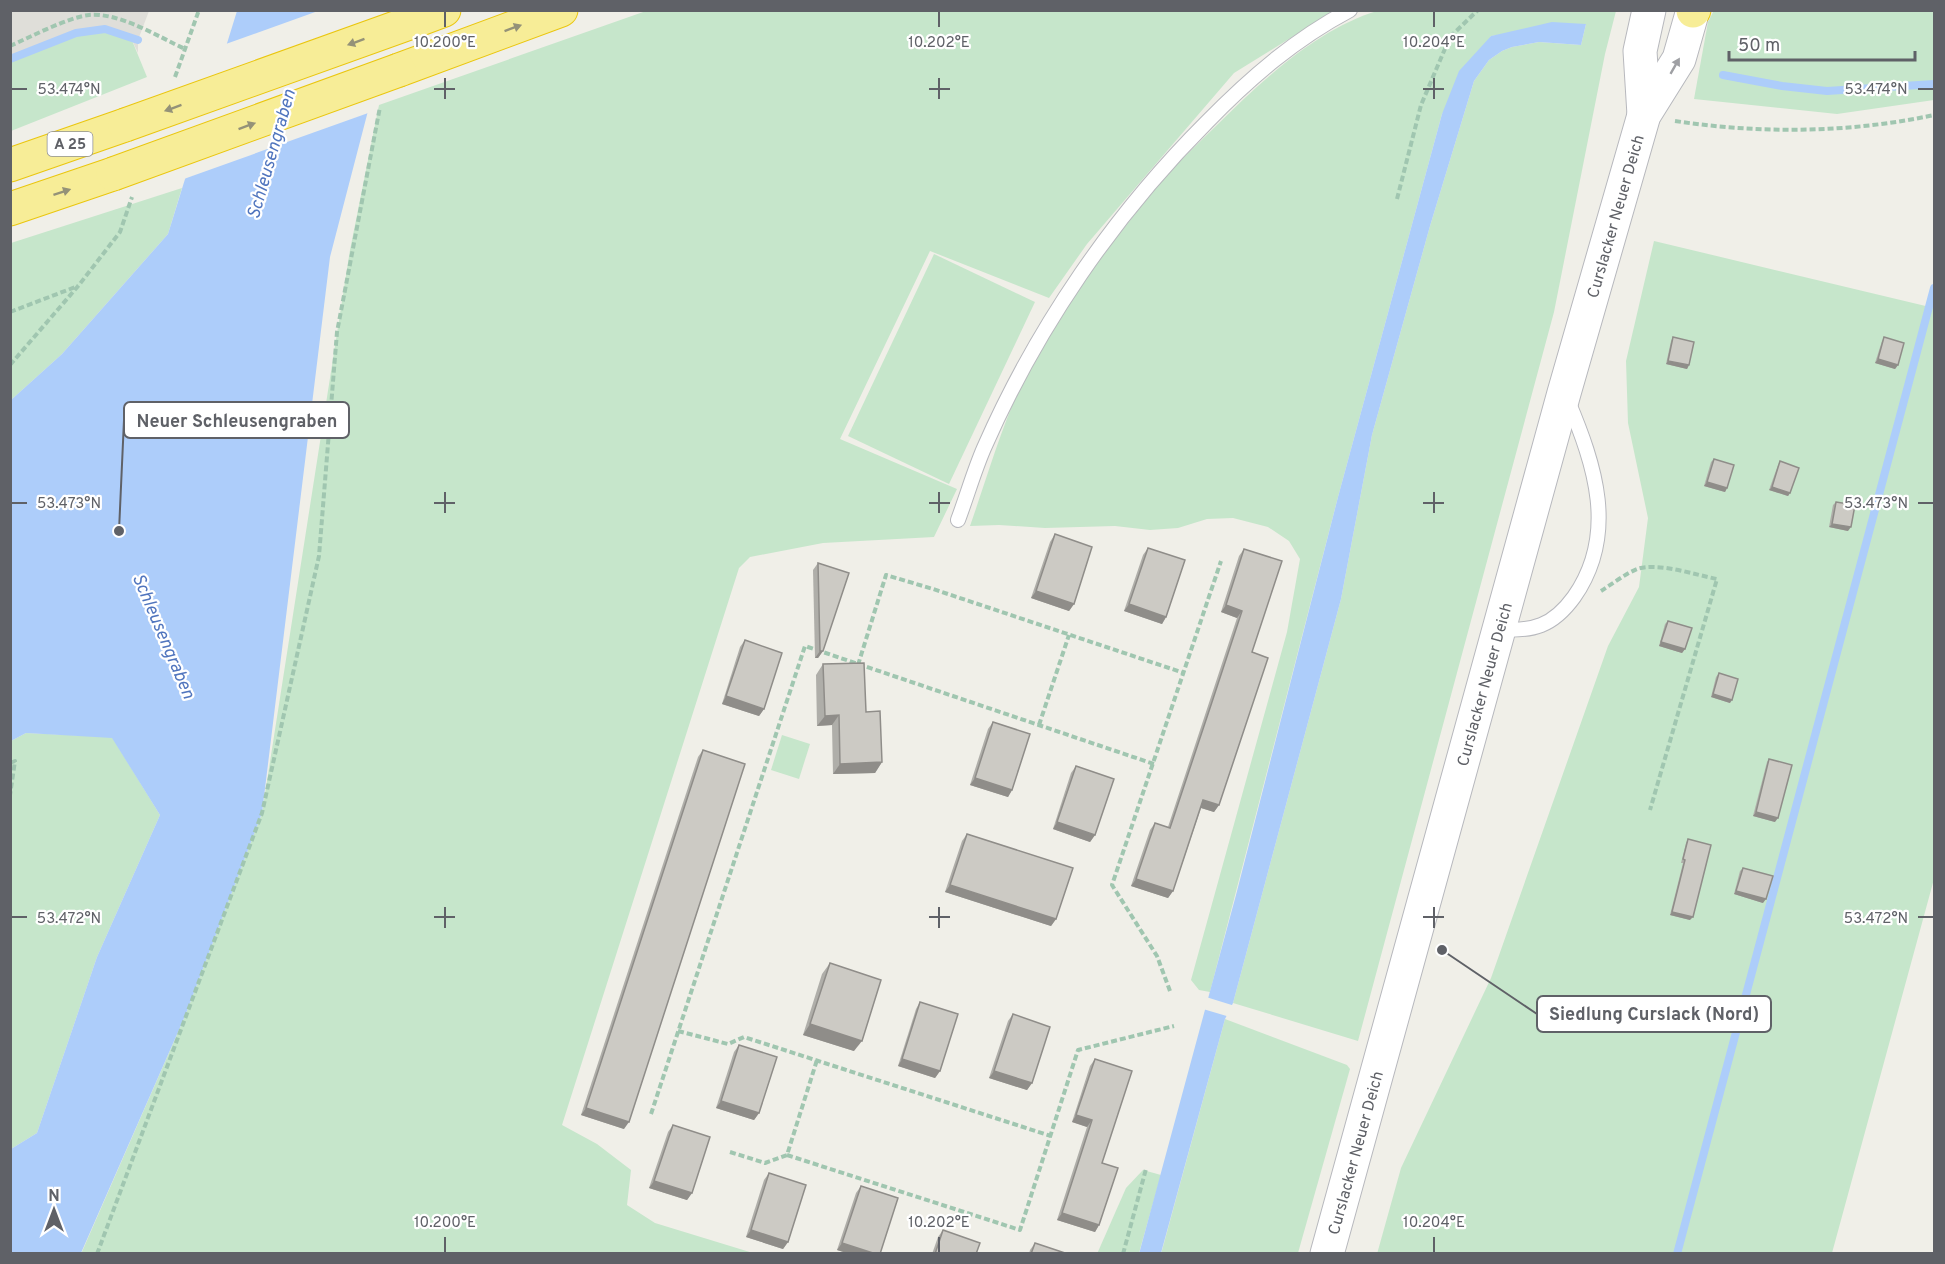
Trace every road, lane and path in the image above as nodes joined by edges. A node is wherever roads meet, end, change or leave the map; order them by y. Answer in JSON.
{"nodes":[{"id":1,"x":444,"y":10,"type":"edge"},
{"id":2,"x":561,"y":10,"type":"edge"},
{"id":3,"x":1350,"y":10,"type":"edge"},
{"id":4,"x":1478,"y":10,"type":"edge"},
{"id":5,"x":1649,"y":10,"type":"edge"},
{"id":6,"x":1693,"y":11,"type":"edge"},
{"id":7,"x":10,"y":46,"type":"edge"},
{"id":8,"x":185,"y":49,"type":"dead end"},
{"id":9,"x":381,"y":100,"type":"dead end"},
{"id":10,"x":1644,"y":115,"type":"junction"},
{"id":11,"x":1935,"y":116,"type":"edge"},
{"id":12,"x":10,"y":165,"type":"edge"},
{"id":13,"x":1397,"y":199,"type":"dead end"},
{"id":14,"x":10,"y":209,"type":"edge"},
{"id":15,"x":10,"y":312,"type":"edge"},
{"id":16,"x":10,"y":365,"type":"edge"},
{"id":17,"x":1564,"y":393,"type":"junction"},
{"id":18,"x":958,"y":520,"type":"dead end"},
{"id":19,"x":1221,"y":561,"type":"dead end"},
{"id":20,"x":1563,"y":612,"type":"junction"},
{"id":21,"x":1498,"y":629,"type":"junction"},
{"id":22,"x":1069,"y":635,"type":"junction"},
{"id":23,"x":858,"y":664,"type":"junction"},
{"id":24,"x":1184,"y":673,"type":"junction"},
{"id":25,"x":1039,"y":725,"type":"junction"},
{"id":26,"x":10,"y":763,"type":"edge"},
{"id":27,"x":1154,"y":764,"type":"junction"},
{"id":28,"x":10,"y":795,"type":"edge"},
{"id":29,"x":1650,"y":810,"type":"dead end"},
{"id":30,"x":1170,"y":992,"type":"dead end"},
{"id":31,"x":1174,"y":1026,"type":"dead end"},
{"id":32,"x":678,"y":1031,"type":"junction"},
{"id":33,"x":817,"y":1060,"type":"junction"},
{"id":34,"x":651,"y":1114,"type":"dead end"},
{"id":35,"x":1051,"y":1137,"type":"junction"},
{"id":36,"x":730,"y":1152,"type":"dead end"},
{"id":37,"x":787,"y":1155,"type":"junction"},
{"id":38,"x":1146,"y":1169,"type":"dead end"},
{"id":39,"x":97,"y":1254,"type":"edge"},
{"id":40,"x":1123,"y":1254,"type":"edge"},
{"id":41,"x":1327,"y":1254,"type":"edge"}],
"edges":[{"from":1,"to":12,"type":"highway","number":"A 25","one_way":true,"bridge":true},
{"from":14,"to":2,"type":"highway","number":"A 25","one_way":true,"bridge":true},
{"from":3,"to":18,"type":"lane"},
{"from":4,"to":13,"type":"path"},
{"from":5,"to":10,"type":"street","name":"Curslacker Neuer Deich"},
{"from":10,"to":6,"type":"street","name":"Curslacker Neuer Deich","one_way":true},
{"from":7,"to":8,"type":"path"},
{"from":9,"to":39,"type":"path"},
{"from":10,"to":11,"type":"path"},
{"from":10,"to":17,"type":"street","name":"Curslacker Neuer Deich"},
{"from":15,"to":16,"type":"path"},
{"from":17,"to":20,"type":"lane"},
{"from":17,"to":21,"type":"street","name":"Curslacker Neuer Deich"},
{"from":19,"to":24,"type":"path"},
{"from":20,"to":21,"type":"lane"},
{"from":20,"to":29,"type":"path"},
{"from":21,"to":41,"type":"street","name":"Curslacker Neuer Deich"},
{"from":22,"to":23,"type":"path"},
{"from":22,"to":24,"type":"path"},
{"from":22,"to":25,"type":"path"},
{"from":23,"to":25,"type":"path"},
{"from":23,"to":32,"type":"path"},
{"from":24,"to":27,"type":"path"},
{"from":25,"to":27,"type":"path"},
{"from":26,"to":28,"type":"path"},
{"from":27,"to":30,"type":"path"},
{"from":31,"to":35,"type":"path"},
{"from":32,"to":33,"type":"path"},
{"from":32,"to":34,"type":"path"},
{"from":33,"to":35,"type":"path"},
{"from":33,"to":37,"type":"path"},
{"from":35,"to":37,"type":"path"},
{"from":36,"to":37,"type":"path"},
{"from":38,"to":40,"type":"path"}]}
